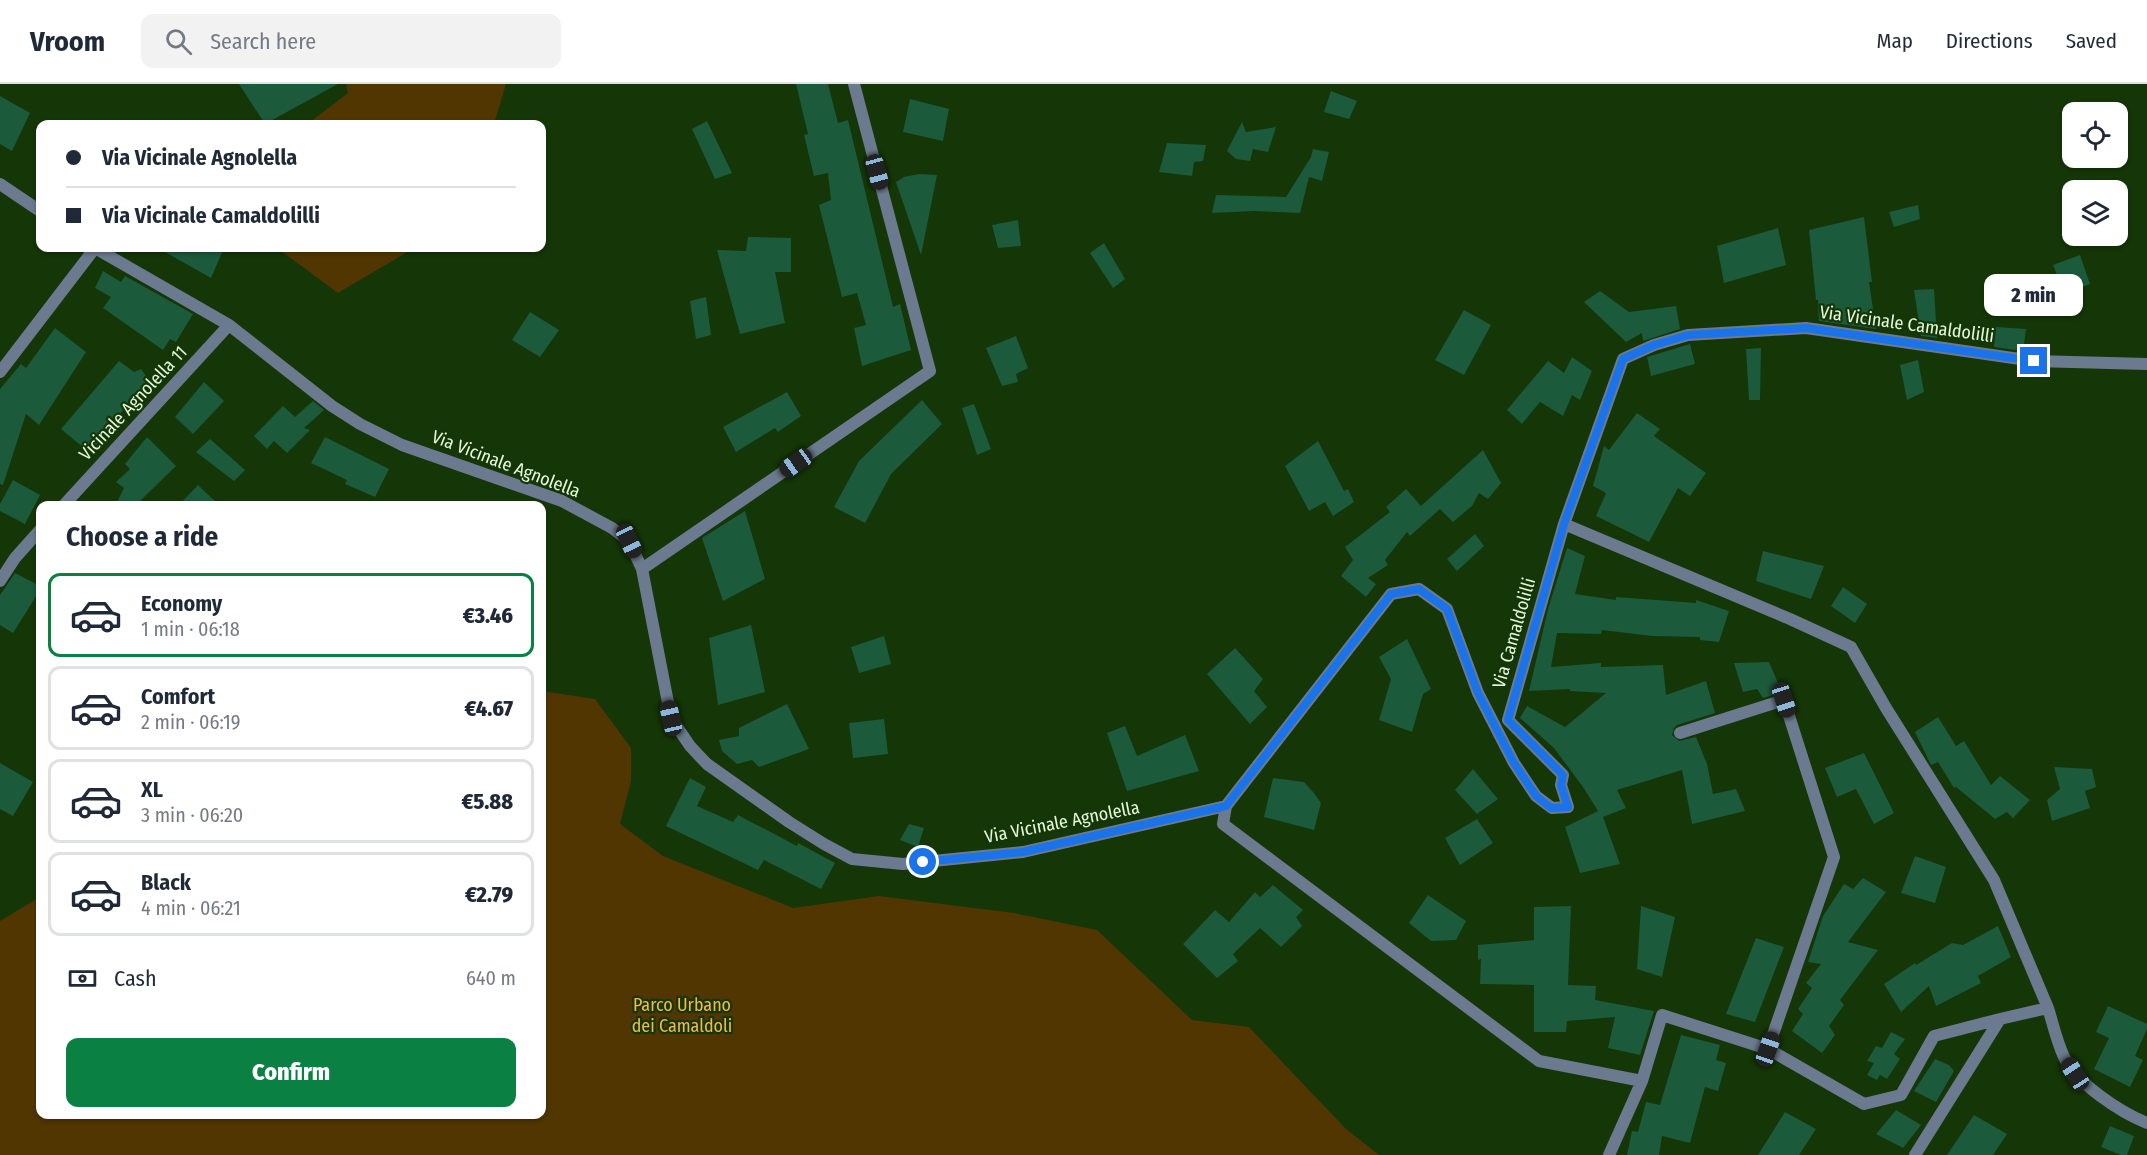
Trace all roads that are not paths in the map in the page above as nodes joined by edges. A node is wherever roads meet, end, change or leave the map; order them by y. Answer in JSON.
{"nodes":[{"id":1,"x":854,"y":84,"type":"edge"},
{"id":2,"x":0,"y":184,"type":"edge"},
{"id":3,"x":36,"y":209,"type":"edge"},
{"id":4,"x":92,"y":252,"type":"edge"},
{"id":5,"x":102,"y":252,"type":"edge"},
{"id":6,"x":229,"y":325,"type":"junction"},
{"id":7,"x":1806,"y":328,"type":"joint"},
{"id":8,"x":2147,"y":364,"type":"edge"},
{"id":9,"x":0,"y":372,"type":"edge"},
{"id":10,"x":68,"y":501,"type":"edge"},
{"id":11,"x":1564,"y":524,"type":"junction"},
{"id":12,"x":36,"y":535,"type":"edge"},
{"id":13,"x":642,"y":569,"type":"junction"},
{"id":14,"x":0,"y":581,"type":"edge"},
{"id":15,"x":1680,"y":733,"type":"dead end"},
{"id":16,"x":1226,"y":806,"type":"junction"},
{"id":17,"x":2048,"y":1008,"type":"junction"},
{"id":18,"x":2000,"y":1019,"type":"junction"},
{"id":19,"x":1768,"y":1049,"type":"junction"},
{"id":20,"x":1642,"y":1081,"type":"junction"},
{"id":21,"x":2147,"y":1123,"type":"edge"},
{"id":22,"x":1609,"y":1155,"type":"edge"},
{"id":23,"x":1915,"y":1155,"type":"edge"}],
"edges":[{"from":1,"to":13,"type":"street"},
{"from":2,"to":3,"type":"street"},
{"from":4,"to":9,"type":"street"},
{"from":5,"to":6,"type":"street","name":"Via Vicinale Agnolella"},
{"from":6,"to":10,"type":"street","name":"Vicinale Agnolella 11"},
{"from":6,"to":13,"type":"street","name":"Via Vicinale Agnolella"},
{"from":7,"to":8,"type":"street","name":"Via Vicinale Camaldolilli"},
{"from":7,"to":11,"type":"street","name":"Via Camaldolilli"},
{"from":11,"to":16,"type":"street","name":"Via Camaldolilli"},
{"from":11,"to":17,"type":"street"},
{"from":12,"to":14,"type":"street"},
{"from":13,"to":16,"type":"street","name":"Via Vicinale Agnolella"},
{"from":15,"to":19,"type":"street"},
{"from":16,"to":20,"type":"street"},
{"from":17,"to":18,"type":"street"},
{"from":17,"to":21,"type":"street"},
{"from":18,"to":19,"type":"street"},
{"from":18,"to":23,"type":"street"},
{"from":19,"to":20,"type":"street"},
{"from":20,"to":22,"type":"street"}]}
